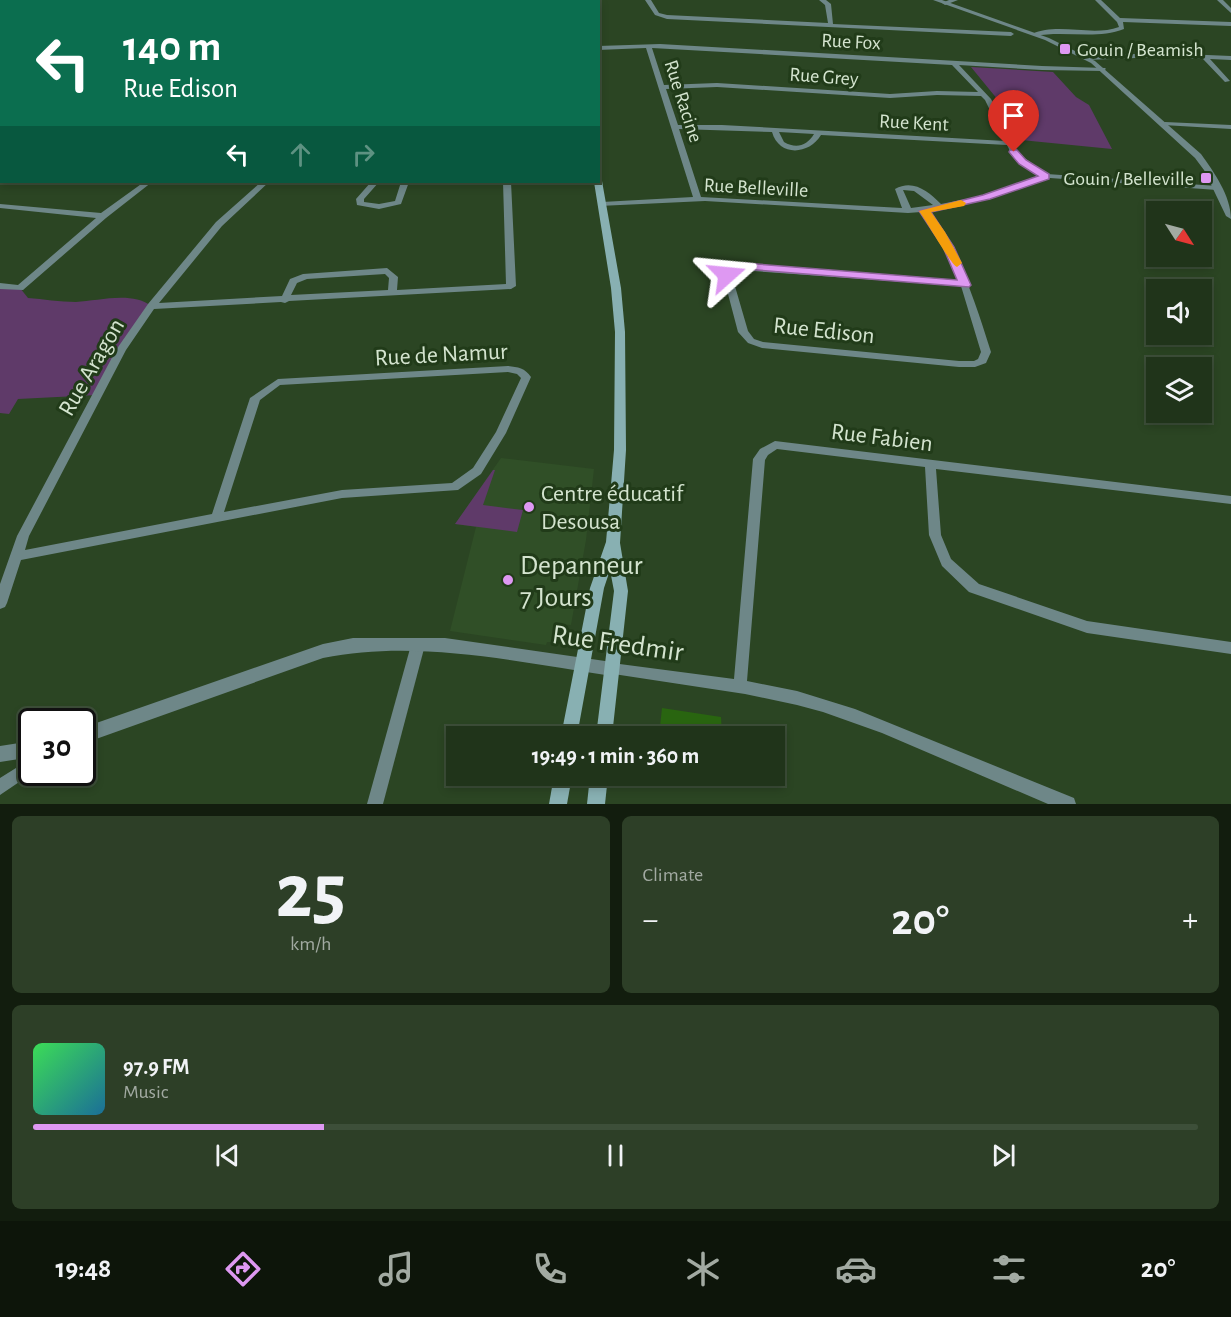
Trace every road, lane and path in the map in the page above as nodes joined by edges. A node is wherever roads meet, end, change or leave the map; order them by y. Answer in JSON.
{"nodes":[{"id":1,"x":648,"y":0,"type":"edge"},
{"id":2,"x":822,"y":0,"type":"edge"},
{"id":3,"x":936,"y":0,"type":"edge"},
{"id":4,"x":955,"y":0,"type":"edge"},
{"id":5,"x":1098,"y":0,"type":"edge"},
{"id":6,"x":1220,"y":0,"type":"edge"},
{"id":7,"x":945,"y":3,"type":"junction"},
{"id":8,"x":1231,"y":11,"type":"edge"},
{"id":9,"x":1119,"y":20,"type":"junction"},
{"id":10,"x":1231,"y":24,"type":"edge"},
{"id":11,"x":831,"y":26,"type":"junction"},
{"id":12,"x":1011,"y":34,"type":"dead end"},
{"id":13,"x":1035,"y":34,"type":"junction"},
{"id":14,"x":649,"y":46,"type":"junction"},
{"id":15,"x":600,"y":48,"type":"edge"},
{"id":16,"x":1205,"y":57,"type":"junction"},
{"id":17,"x":1086,"y":58,"type":"junction"},
{"id":18,"x":1231,"y":58,"type":"edge"},
{"id":19,"x":955,"y":64,"type":"junction"},
{"id":20,"x":1103,"y":69,"type":"junction"},
{"id":21,"x":1230,"y":82,"type":"edge"},
{"id":22,"x":662,"y":87,"type":"junction"},
{"id":23,"x":984,"y":94,"type":"junction"},
{"id":24,"x":1165,"y":124,"type":"junction"},
{"id":25,"x":675,"y":127,"type":"junction"},
{"id":26,"x":1231,"y":127,"type":"edge"},
{"id":27,"x":775,"y":130,"type":"junction"},
{"id":28,"x":818,"y":133,"type":"junction"},
{"id":29,"x":1008,"y":143,"type":"junction"},
{"id":30,"x":1045,"y":177,"type":"junction"},
{"id":31,"x":146,"y":183,"type":"edge"},
{"id":32,"x":264,"y":183,"type":"edge"},
{"id":33,"x":374,"y":183,"type":"edge"},
{"id":34,"x":405,"y":183,"type":"edge"},
{"id":35,"x":507,"y":183,"type":"edge"},
{"id":36,"x":598,"y":183,"type":"edge"},
{"id":37,"x":1217,"y":188,"type":"junction"},
{"id":38,"x":698,"y":199,"type":"junction"},
{"id":39,"x":602,"y":204,"type":"junction"},
{"id":40,"x":0,"y":206,"type":"edge"},
{"id":41,"x":941,"y":208,"type":"junction"},
{"id":42,"x":908,"y":211,"type":"junction"},
{"id":43,"x":924,"y":211,"type":"junction"},
{"id":44,"x":103,"y":216,"type":"junction"},
{"id":45,"x":1231,"y":216,"type":"edge"},
{"id":46,"x":965,"y":285,"type":"junction"},
{"id":47,"x":0,"y":286,"type":"edge"},
{"id":48,"x":392,"y":293,"type":"junction"},
{"id":49,"x":285,"y":300,"type":"junction"},
{"id":50,"x":151,"y":306,"type":"junction"},
{"id":51,"x":930,"y":464,"type":"junction"},
{"id":52,"x":1231,"y":500,"type":"edge"},
{"id":53,"x":217,"y":516,"type":"junction"},
{"id":54,"x":613,"y":542,"type":"junction"},
{"id":55,"x":17,"y":556,"type":"junction"},
{"id":56,"x":0,"y":603,"type":"edge"},
{"id":57,"x":418,"y":645,"type":"junction"},
{"id":58,"x":1231,"y":648,"type":"edge"},
{"id":59,"x":583,"y":665,"type":"junction"},
{"id":60,"x":612,"y":669,"type":"junction"},
{"id":61,"x":740,"y":686,"type":"junction"},
{"id":62,"x":570,"y":726,"type":"edge"},
{"id":63,"x":605,"y":726,"type":"edge"},
{"id":64,"x":96,"y":731,"type":"edge"},
{"id":65,"x":18,"y":751,"type":"edge"},
{"id":66,"x":0,"y":754,"type":"edge"},
{"id":67,"x":18,"y":775,"type":"edge"},
{"id":68,"x":561,"y":786,"type":"edge"},
{"id":69,"x":598,"y":786,"type":"edge"},
{"id":70,"x":0,"y":787,"type":"edge"},
{"id":71,"x":375,"y":804,"type":"edge"},
{"id":72,"x":558,"y":804,"type":"edge"},
{"id":73,"x":596,"y":804,"type":"edge"},
{"id":74,"x":1068,"y":804,"type":"edge"}],
"edges":[{"from":1,"to":11,"type":"street"},
{"from":2,"to":11,"type":"street"},
{"from":3,"to":7,"type":"street"},
{"from":4,"to":7,"type":"street"},
{"from":5,"to":9,"type":"street"},
{"from":6,"to":8,"type":"street"},
{"from":7,"to":13,"type":"street"},
{"from":9,"to":10,"type":"street"},
{"from":9,"to":13,"type":"street"},
{"from":11,"to":12,"type":"street"},
{"from":13,"to":17,"type":"street"},
{"from":14,"to":15,"type":"street","name":"Rue Fox"},
{"from":14,"to":19,"type":"street","name":"Rue Fox"},
{"from":14,"to":22,"type":"street","name":"Rue Racine"},
{"from":16,"to":17,"type":"street"},
{"from":16,"to":18,"type":"street"},
{"from":16,"to":21,"type":"street"},
{"from":17,"to":20,"type":"street"},
{"from":19,"to":20,"type":"street","name":"Rue Fox"},
{"from":19,"to":23,"type":"street"},
{"from":20,"to":24,"type":"street"},
{"from":22,"to":23,"type":"street","name":"Rue Grey"},
{"from":22,"to":25,"type":"street","name":"Rue Racine"},
{"from":23,"to":29,"type":"street"},
{"from":24,"to":26,"type":"street"},
{"from":24,"to":37,"type":"street"},
{"from":25,"to":27,"type":"street","name":"Rue Kent"},
{"from":25,"to":38,"type":"street","name":"Rue Racine"},
{"from":27,"to":28,"type":"street","name":"Rue Kent"},
{"from":27,"to":28,"type":"street"},
{"from":28,"to":29,"type":"street","name":"Rue Kent"},
{"from":29,"to":30,"type":"street"},
{"from":30,"to":37,"type":"street","name":"Rue Belleville"},
{"from":30,"to":41,"type":"street","name":"Rue Belleville"},
{"from":31,"to":44,"type":"street"},
{"from":32,"to":50,"type":"street","name":"Rue Aragon"},
{"from":33,"to":34,"type":"street"},
{"from":35,"to":48,"type":"street"},
{"from":36,"to":39,"type":"main road"},
{"from":37,"to":45,"type":"street"},
{"from":38,"to":39,"type":"street","name":"Rue Belleville"},
{"from":38,"to":42,"type":"street","name":"Rue Belleville"},
{"from":39,"to":54,"type":"main road"},
{"from":40,"to":44,"type":"street"},
{"from":41,"to":42,"type":"street"},
{"from":41,"to":43,"type":"street","name":"Rue Belleville"},
{"from":42,"to":43,"type":"street","name":"Rue Belleville"},
{"from":43,"to":46,"type":"street","name":"Rue Edison"},
{"from":44,"to":47,"type":"street"},
{"from":46,"to":46,"type":"street","name":"Rue Edison"},
{"from":48,"to":49,"type":"street"},
{"from":48,"to":49,"type":"street"},
{"from":49,"to":50,"type":"street"},
{"from":50,"to":55,"type":"street","name":"Rue Aragon"},
{"from":51,"to":52,"type":"street","name":"Rue Fabien"},
{"from":51,"to":58,"type":"street"},
{"from":51,"to":61,"type":"street","name":"Rue Fabien"},
{"from":53,"to":53,"type":"street","name":"Rue de Namur"},
{"from":53,"to":55,"type":"street","name":"Rue de Namur"},
{"from":54,"to":59,"type":"main road"},
{"from":54,"to":60,"type":"main road"},
{"from":55,"to":56,"type":"street","name":"Rue Aragon"},
{"from":57,"to":59,"type":"street","name":"Rue Fredmir"},
{"from":57,"to":64,"type":"street","name":"Rue Fredmir"},
{"from":57,"to":71,"type":"street"},
{"from":59,"to":60,"type":"street","name":"Rue Fredmir"},
{"from":59,"to":62,"type":"main road"},
{"from":60,"to":61,"type":"street","name":"Rue Fredmir"},
{"from":60,"to":63,"type":"main road"},
{"from":61,"to":74,"type":"street","name":"Rue Fredmir"},
{"from":65,"to":66,"type":"street"},
{"from":67,"to":70,"type":"street"},
{"from":68,"to":72,"type":"main road"},
{"from":69,"to":73,"type":"main road"}]}
